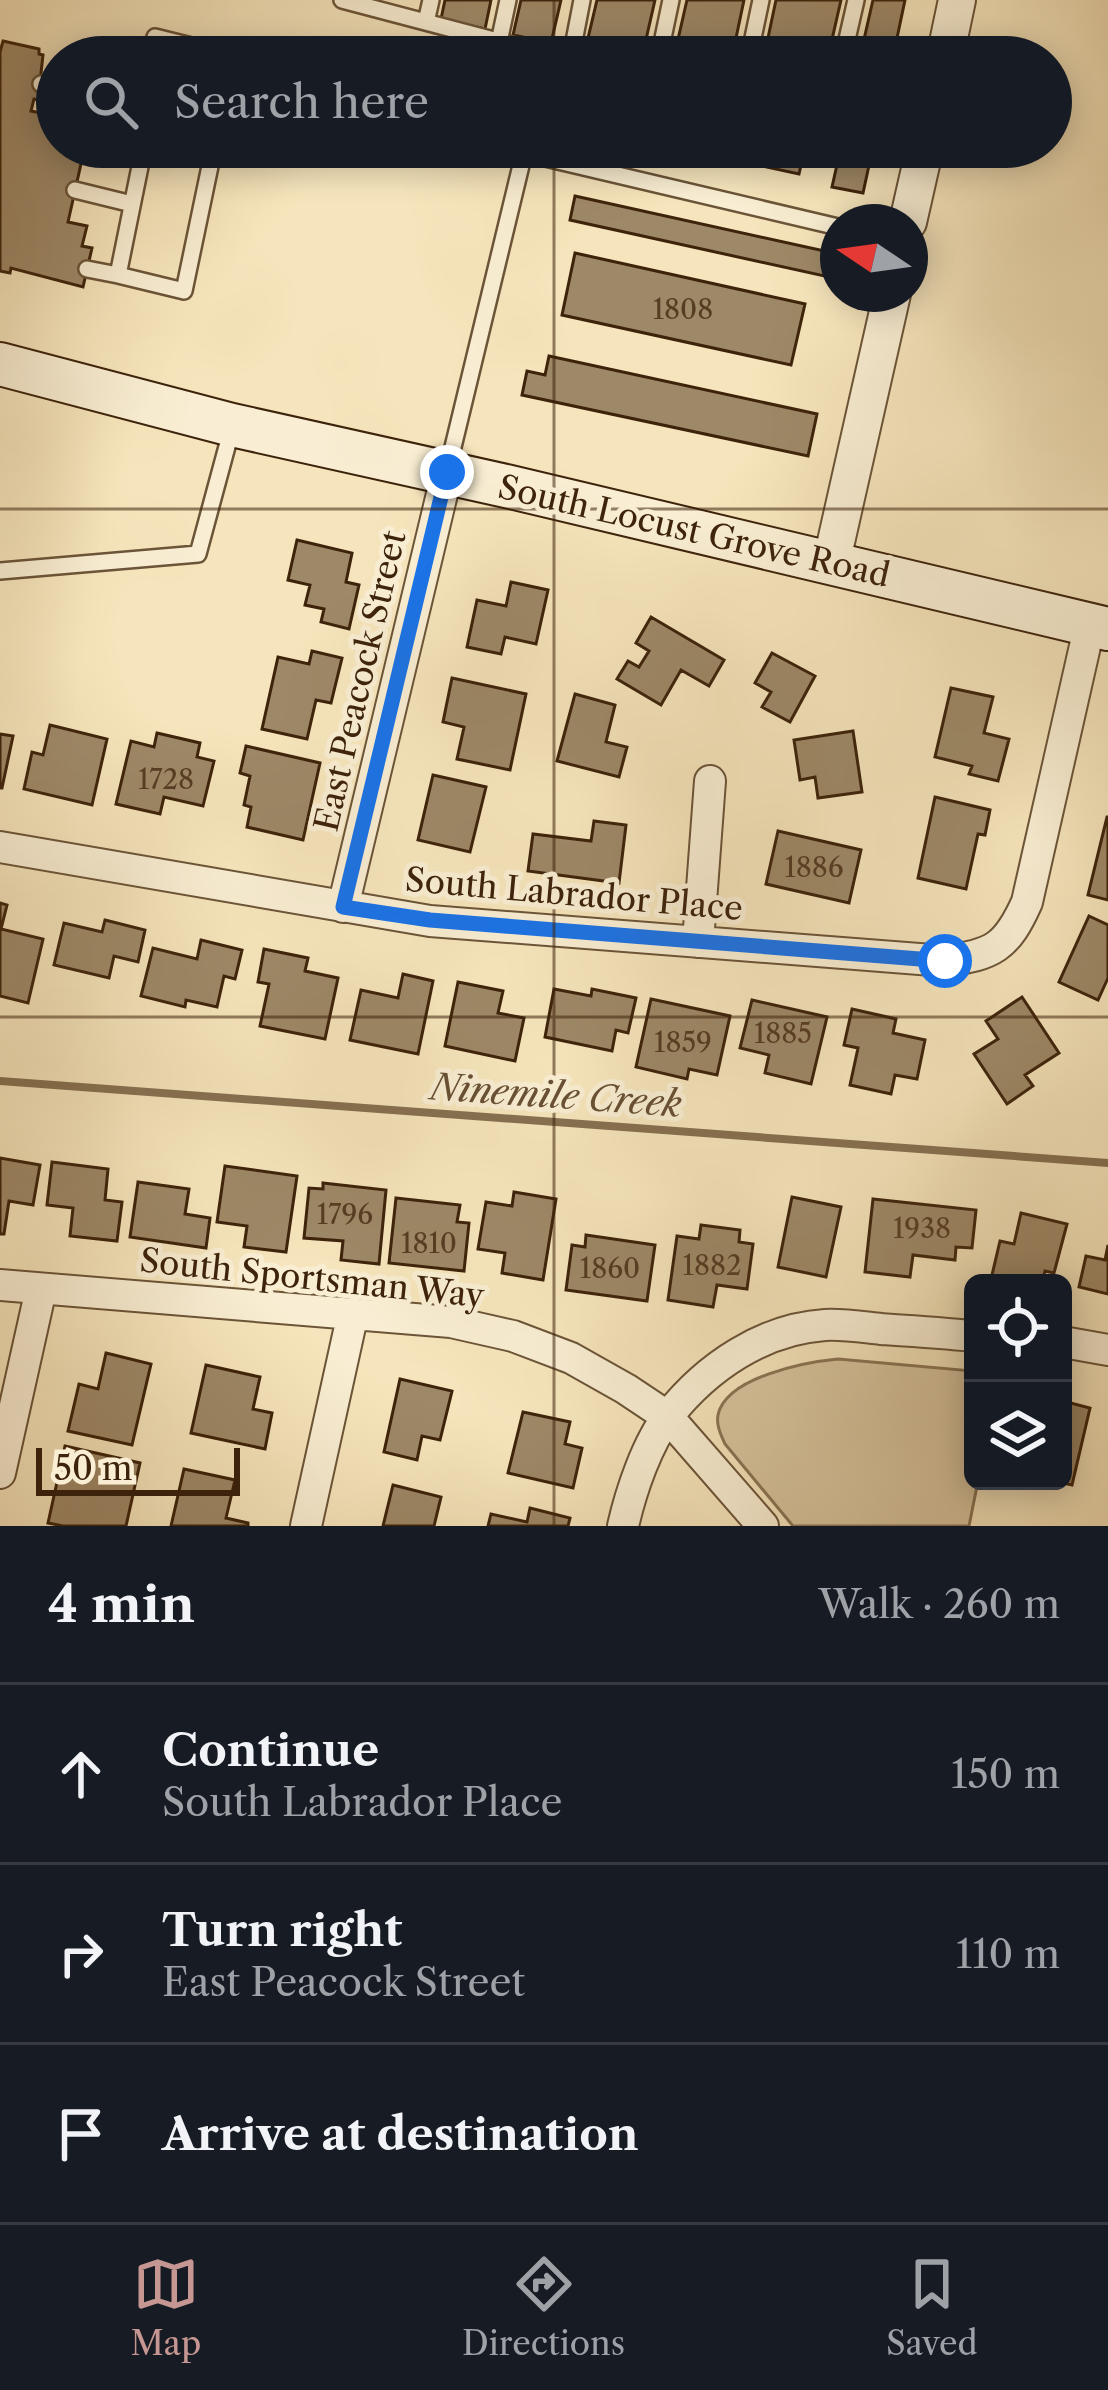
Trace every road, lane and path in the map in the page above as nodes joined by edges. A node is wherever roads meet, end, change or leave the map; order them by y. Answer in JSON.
{"nodes":[{"id":1,"x":431,"y":0,"type":"edge"},
{"id":2,"x":508,"y":0,"type":"edge"},
{"id":3,"x":582,"y":0,"type":"edge"},
{"id":4,"x":671,"y":0,"type":"edge"},
{"id":5,"x":761,"y":0,"type":"edge"},
{"id":6,"x":856,"y":0,"type":"edge"},
{"id":7,"x":957,"y":0,"type":"edge"},
{"id":8,"x":347,"y":1,"type":"edge"},
{"id":9,"x":426,"y":22,"type":"junction"},
{"id":10,"x":477,"y":36,"type":"edge"},
{"id":11,"x":500,"y":36,"type":"edge"},
{"id":12,"x":575,"y":36,"type":"edge"},
{"id":13,"x":663,"y":36,"type":"edge"},
{"id":14,"x":753,"y":36,"type":"edge"},
{"id":15,"x":848,"y":36,"type":"edge"},
{"id":16,"x":949,"y":36,"type":"edge"},
{"id":17,"x":140,"y":168,"type":"edge"},
{"id":18,"x":210,"y":168,"type":"edge"},
{"id":19,"x":516,"y":168,"type":"edge"},
{"id":20,"x":598,"y":168,"type":"edge"},
{"id":21,"x":920,"y":168,"type":"edge"},
{"id":22,"x":75,"y":190,"type":"dead end"},
{"id":23,"x":132,"y":204,"type":"junction"},
{"id":24,"x":912,"y":204,"type":"edge"},
{"id":25,"x":820,"y":222,"type":"edge"},
{"id":26,"x":87,"y":269,"type":"dead end"},
{"id":27,"x":118,"y":275,"type":"junction"},
{"id":28,"x":888,"y":312,"type":"edge"},
{"id":29,"x":0,"y":364,"type":"edge"},
{"id":30,"x":232,"y":425,"type":"junction"},
{"id":31,"x":447,"y":472,"type":"junction"},
{"id":32,"x":831,"y":564,"type":"junction"},
{"id":33,"x":0,"y":571,"type":"edge"},
{"id":34,"x":1099,"y":626,"type":"edge"},
{"id":35,"x":710,"y":781,"type":"dead end"},
{"id":36,"x":0,"y":847,"type":"edge"},
{"id":37,"x":343,"y":907,"type":"junction"},
{"id":38,"x":698,"y":942,"type":"junction"},
{"id":39,"x":0,"y":1286,"type":"edge"},
{"id":40,"x":41,"y":1288,"type":"junction"},
{"id":41,"x":352,"y":1313,"type":"junction"},
{"id":42,"x":964,"y":1335,"type":"edge"},
{"id":43,"x":1072,"y":1344,"type":"edge"},
{"id":44,"x":1108,"y":1350,"type":"edge"},
{"id":45,"x":668,"y":1417,"type":"junction"},
{"id":46,"x":0,"y":1473,"type":"edge"},
{"id":47,"x":306,"y":1526,"type":"edge"},
{"id":48,"x":623,"y":1526,"type":"edge"},
{"id":49,"x":764,"y":1526,"type":"edge"}],
"edges":[{"from":1,"to":9,"type":"lane"},
{"from":2,"to":11,"type":"lane"},
{"from":3,"to":12,"type":"lane"},
{"from":4,"to":13,"type":"lane"},
{"from":5,"to":14,"type":"lane"},
{"from":6,"to":15,"type":"lane"},
{"from":7,"to":16,"type":"street"},
{"from":8,"to":9,"type":"lane"},
{"from":9,"to":10,"type":"lane"},
{"from":17,"to":23,"type":"lane"},
{"from":18,"to":27,"type":"lane"},
{"from":19,"to":31,"type":"lane"},
{"from":20,"to":25,"type":"lane"},
{"from":21,"to":24,"type":"street"},
{"from":22,"to":23,"type":"lane"},
{"from":23,"to":27,"type":"lane"},
{"from":26,"to":27,"type":"lane"},
{"from":28,"to":32,"type":"street"},
{"from":29,"to":30,"type":"main road","name":"South Locust Grove Road"},
{"from":30,"to":31,"type":"main road","name":"South Locust Grove Road"},
{"from":30,"to":33,"type":"lane"},
{"from":31,"to":32,"type":"main road","name":"South Locust Grove Road"},
{"from":31,"to":37,"type":"street","name":"East Peacock Street"},
{"from":32,"to":34,"type":"main road","name":"South Locust Grove Road"},
{"from":34,"to":38,"type":"street","name":"South Labrador Place"},
{"from":35,"to":38,"type":"street"},
{"from":36,"to":37,"type":"street","name":"South Labrador Place"},
{"from":37,"to":38,"type":"street","name":"South Labrador Place"},
{"from":39,"to":40,"type":"street","name":"South Sportsman Way"},
{"from":40,"to":41,"type":"street","name":"South Sportsman Way"},
{"from":40,"to":46,"type":"street"},
{"from":41,"to":45,"type":"street","name":"South Sportsman Way"},
{"from":41,"to":47,"type":"street"},
{"from":42,"to":45,"type":"street"},
{"from":43,"to":44,"type":"street"},
{"from":45,"to":48,"type":"street"},
{"from":45,"to":49,"type":"street","name":"South Sportsman Way"}]}
